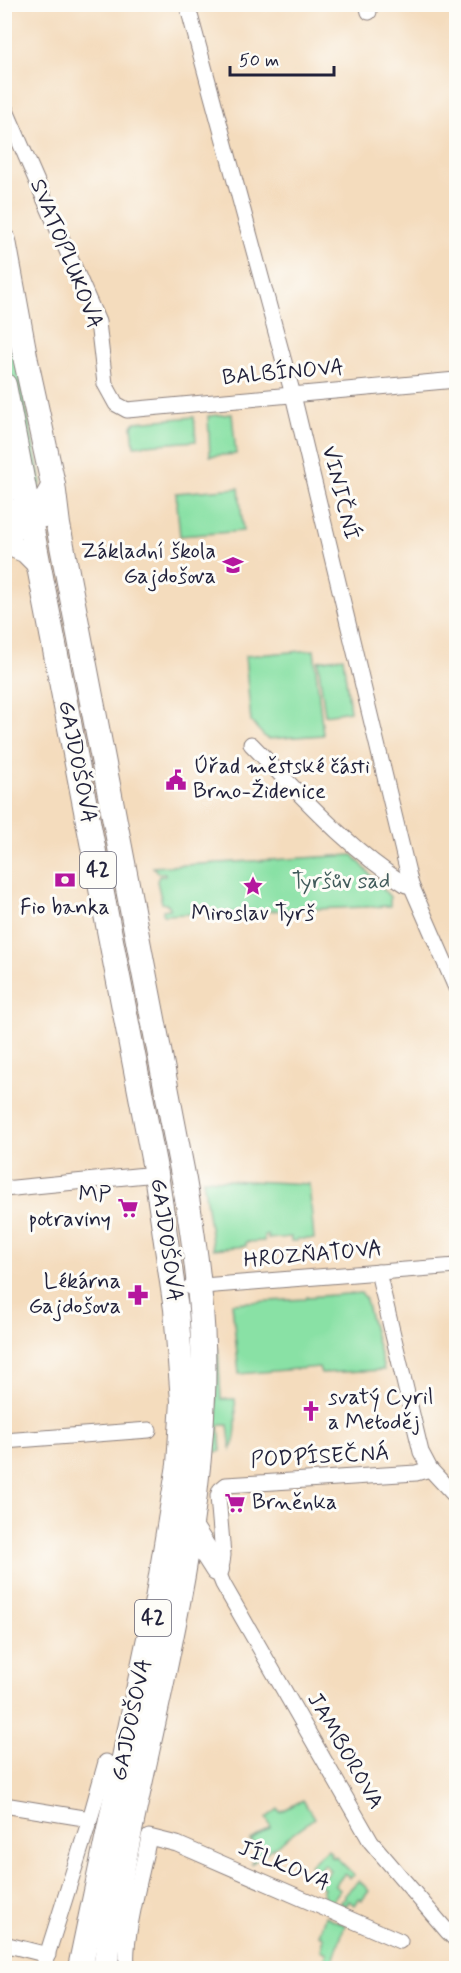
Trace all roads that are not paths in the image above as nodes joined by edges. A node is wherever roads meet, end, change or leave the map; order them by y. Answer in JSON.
{"nodes":[{"id":1,"x":187,"y":4,"type":"edge"},
{"id":2,"x":4,"y":106,"type":"edge"},
{"id":3,"x":4,"y":242,"type":"edge"},
{"id":4,"x":456,"y":380,"type":"edge"},
{"id":5,"x":4,"y":385,"type":"edge"},
{"id":6,"x":293,"y":395,"type":"junction"},
{"id":7,"x":116,"y":404,"type":"joint"},
{"id":8,"x":15,"y":439,"type":"junction"},
{"id":9,"x":53,"y":484,"type":"junction"},
{"id":10,"x":4,"y":496,"type":"edge"},
{"id":11,"x":4,"y":511,"type":"edge"},
{"id":12,"x":32,"y":516,"type":"junction"},
{"id":13,"x":58,"y":525,"type":"junction"},
{"id":14,"x":4,"y":535,"type":"edge"},
{"id":15,"x":4,"y":543,"type":"edge"},
{"id":16,"x":39,"y":566,"type":"junction"},
{"id":17,"x":251,"y":744,"type":"dead end"},
{"id":18,"x":411,"y":885,"type":"junction"},
{"id":19,"x":456,"y":988,"type":"edge"},
{"id":20,"x":156,"y":1174,"type":"junction"},
{"id":21,"x":4,"y":1189,"type":"edge"},
{"id":22,"x":456,"y":1266,"type":"edge"},
{"id":23,"x":378,"y":1272,"type":"junction"},
{"id":24,"x":199,"y":1287,"type":"junction"},
{"id":25,"x":173,"y":1288,"type":"junction"},
{"id":26,"x":149,"y":1430,"type":"dead end"},
{"id":27,"x":4,"y":1441,"type":"edge"},
{"id":28,"x":429,"y":1469,"type":"junction"},
{"id":29,"x":456,"y":1497,"type":"edge"},
{"id":30,"x":191,"y":1528,"type":"junction"},
{"id":31,"x":217,"y":1569,"type":"junction"},
{"id":32,"x":106,"y":1762,"type":"dead end"},
{"id":33,"x":4,"y":1805,"type":"edge"},
{"id":34,"x":90,"y":1819,"type":"junction"},
{"id":35,"x":456,"y":1940,"type":"edge"},
{"id":36,"x":400,"y":1941,"type":"dead end"},
{"id":37,"x":4,"y":1944,"type":"edge"},
{"id":38,"x":45,"y":1962,"type":"edge"},
{"id":39,"x":80,"y":1968,"type":"edge"},
{"id":40,"x":105,"y":1968,"type":"edge"},
{"id":41,"x":128,"y":1968,"type":"edge"}],
"edges":[{"from":1,"to":6,"type":"street","name":"VINIČNÍ"},
{"from":2,"to":7,"type":"street","name":"SVATOPLUKOVA"},
{"from":3,"to":9,"type":"main road","number":"42"},
{"from":4,"to":6,"type":"street","name":"BALBÍNOVA"},
{"from":5,"to":8,"type":"main road","number":"42"},
{"from":6,"to":7,"type":"street","name":"BALBÍNOVA"},
{"from":6,"to":18,"type":"street","name":"VINIČNÍ"},
{"from":8,"to":10,"type":"street"},
{"from":8,"to":12,"type":"main road","number":"42"},
{"from":9,"to":12,"type":"street"},
{"from":9,"to":13,"type":"main road","number":"42"},
{"from":11,"to":12,"type":"street"},
{"from":12,"to":13,"type":"street"},
{"from":12,"to":14,"type":"street"},
{"from":12,"to":16,"type":"main road","name":"GAJDOŠOVA","number":"42"},
{"from":13,"to":24,"type":"main road","name":"GAJDOŠOVA","number":"42"},
{"from":15,"to":16,"type":"street"},
{"from":16,"to":20,"type":"main road","name":"GAJDOŠOVA","number":"42"},
{"from":17,"to":18,"type":"street"},
{"from":18,"to":19,"type":"street","name":"VINIČNÍ"},
{"from":20,"to":21,"type":"street"},
{"from":20,"to":25,"type":"main road","name":"GAJDOŠOVA","number":"42"},
{"from":22,"to":23,"type":"street","name":"HROZŇATOVA"},
{"from":23,"to":24,"type":"street","name":"HROZŇATOVA"},
{"from":23,"to":28,"type":"street"},
{"from":24,"to":25,"type":"street","name":"HROZŇATOVA"},
{"from":24,"to":30,"type":"main road","name":"GAJDOŠOVA","number":"42"},
{"from":25,"to":39,"type":"main road","name":"GAJDOŠOVA","number":"42"},
{"from":26,"to":27,"type":"street"},
{"from":28,"to":29,"type":"street"},
{"from":28,"to":31,"type":"street","name":"PODPÍSEČNÁ"},
{"from":30,"to":31,"type":"main road"},
{"from":30,"to":40,"type":"main road","name":"GAJDOŠOVA","number":"42"},
{"from":31,"to":35,"type":"street","name":"JAMBOROVA"},
{"from":32,"to":34,"type":"street","name":"GAJDOŠOVA"},
{"from":33,"to":34,"type":"street"},
{"from":34,"to":38,"type":"street","name":"GAJDOŠOVA"},
{"from":36,"to":41,"type":"street","name":"JÍLKOVA"},
{"from":37,"to":38,"type":"street"}]}
